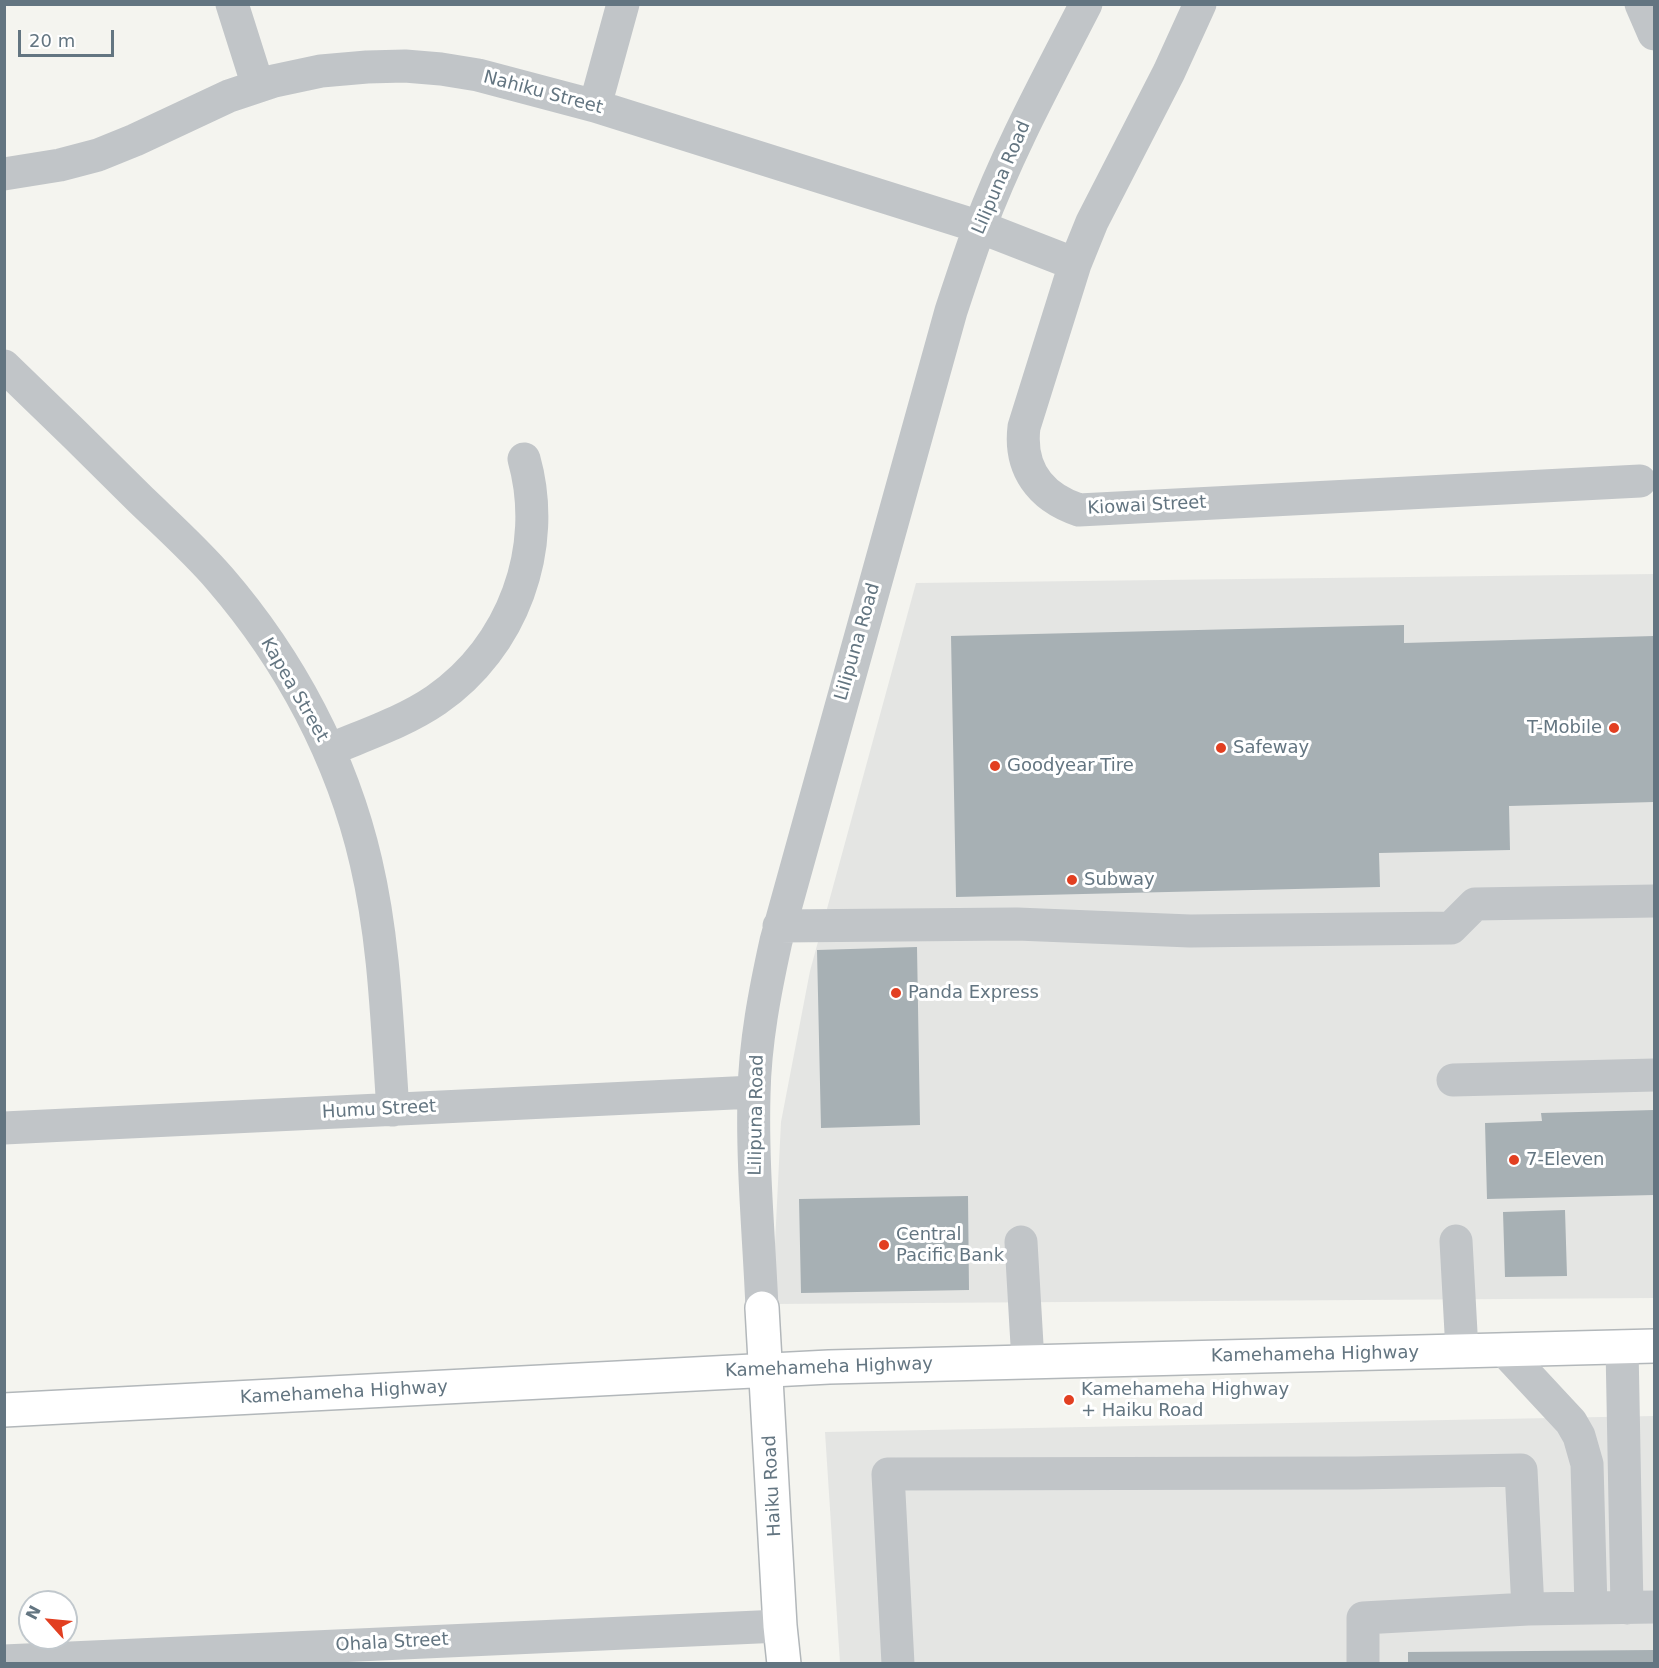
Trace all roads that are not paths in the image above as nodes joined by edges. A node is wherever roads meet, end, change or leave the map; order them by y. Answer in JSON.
{"nodes":[{"id":1,"x":232,"y":4,"type":"edge"},
{"id":2,"x":623,"y":4,"type":"edge"},
{"id":3,"x":1086,"y":4,"type":"edge"},
{"id":4,"x":1200,"y":4,"type":"edge"},
{"id":5,"x":1641,"y":4,"type":"edge"},
{"id":6,"x":1654,"y":34,"type":"edge"},
{"id":7,"x":258,"y":86,"type":"junction"},
{"id":8,"x":595,"y":106,"type":"junction"},
{"id":9,"x":4,"y":174,"type":"edge"},
{"id":10,"x":980,"y":227,"type":"junction"},
{"id":11,"x":1075,"y":264,"type":"junction"},
{"id":12,"x":4,"y":366,"type":"edge"},
{"id":13,"x":524,"y":459,"type":"dead end"},
{"id":14,"x":1640,"y":481,"type":"dead end"},
{"id":15,"x":328,"y":750,"type":"junction"},
{"id":16,"x":1654,"y":901,"type":"edge"},
{"id":17,"x":779,"y":926,"type":"junction"},
{"id":18,"x":1654,"y":1075,"type":"edge"},
{"id":19,"x":1453,"y":1080,"type":"dead end"},
{"id":20,"x":754,"y":1092,"type":"junction"},
{"id":21,"x":393,"y":1110,"type":"junction"},
{"id":22,"x":4,"y":1128,"type":"edge"},
{"id":23,"x":1456,"y":1241,"type":"dead end"},
{"id":24,"x":1021,"y":1242,"type":"dead end"},
{"id":25,"x":762,"y":1308,"type":"joint"},
{"id":26,"x":1654,"y":1346,"type":"edge"},
{"id":27,"x":1622,"y":1347,"type":"junction"},
{"id":28,"x":1504,"y":1350,"type":"junction"},
{"id":29,"x":1462,"y":1351,"type":"junction"},
{"id":30,"x":1028,"y":1362,"type":"junction"},
{"id":31,"x":766,"y":1370,"type":"junction"},
{"id":32,"x":4,"y":1410,"type":"edge"},
{"id":33,"x":1591,"y":1608,"type":"junction"},
{"id":34,"x":1641,"y":1608,"type":"edge"},
{"id":35,"x":1528,"y":1609,"type":"junction"},
{"id":36,"x":780,"y":1626,"type":"junction"},
{"id":37,"x":267,"y":1656,"type":"edge"},
{"id":38,"x":4,"y":1661,"type":"edge"},
{"id":39,"x":784,"y":1664,"type":"edge"},
{"id":40,"x":898,"y":1664,"type":"edge"},
{"id":41,"x":1363,"y":1664,"type":"edge"}],
"edges":[{"from":1,"to":7,"type":"street"},
{"from":2,"to":8,"type":"street"},
{"from":3,"to":10,"type":"street","name":"Lilipuna Road"},
{"from":4,"to":11,"type":"street","name":"Kiowai Street"},
{"from":5,"to":6,"type":"street"},
{"from":7,"to":8,"type":"street","name":"Nahiku Street"},
{"from":7,"to":9,"type":"street","name":"Nahiku Street"},
{"from":8,"to":10,"type":"street","name":"Nahiku Street"},
{"from":10,"to":11,"type":"street","name":"Nahiku Street"},
{"from":10,"to":17,"type":"street","name":"Lilipuna Road"},
{"from":11,"to":14,"type":"street","name":"Kiowai Street"},
{"from":12,"to":15,"type":"street","name":"Kapea Street"},
{"from":13,"to":15,"type":"street"},
{"from":15,"to":21,"type":"street","name":"Kapea Street"},
{"from":16,"to":17,"type":"street"},
{"from":17,"to":20,"type":"street","name":"Lilipuna Road"},
{"from":18,"to":19,"type":"street"},
{"from":20,"to":21,"type":"street","name":"Humu Street"},
{"from":20,"to":25,"type":"street","name":"Lilipuna Road"},
{"from":21,"to":22,"type":"street","name":"Humu Street"},
{"from":23,"to":29,"type":"street"},
{"from":24,"to":30,"type":"street"},
{"from":25,"to":31,"type":"main road","name":"Haiku Road"},
{"from":26,"to":27,"type":"main road","name":"Kamehameha Highway"},
{"from":27,"to":28,"type":"main road","name":"Kamehameha Highway"},
{"from":27,"to":34,"type":"street"},
{"from":28,"to":29,"type":"main road","name":"Kamehameha Highway"},
{"from":28,"to":33,"type":"street"},
{"from":29,"to":30,"type":"main road","name":"Kamehameha Highway"},
{"from":30,"to":31,"type":"main road","name":"Kamehameha Highway"},
{"from":31,"to":32,"type":"main road","name":"Kamehameha Highway"},
{"from":31,"to":36,"type":"main road","name":"Haiku Road"},
{"from":33,"to":34,"type":"street"},
{"from":33,"to":35,"type":"street"},
{"from":35,"to":40,"type":"street"},
{"from":35,"to":41,"type":"street"},
{"from":36,"to":37,"type":"street","name":"Ohala Street"},
{"from":36,"to":39,"type":"main road","name":"Haiku Road"},
{"from":37,"to":38,"type":"street","name":"Ohala Street"}]}
